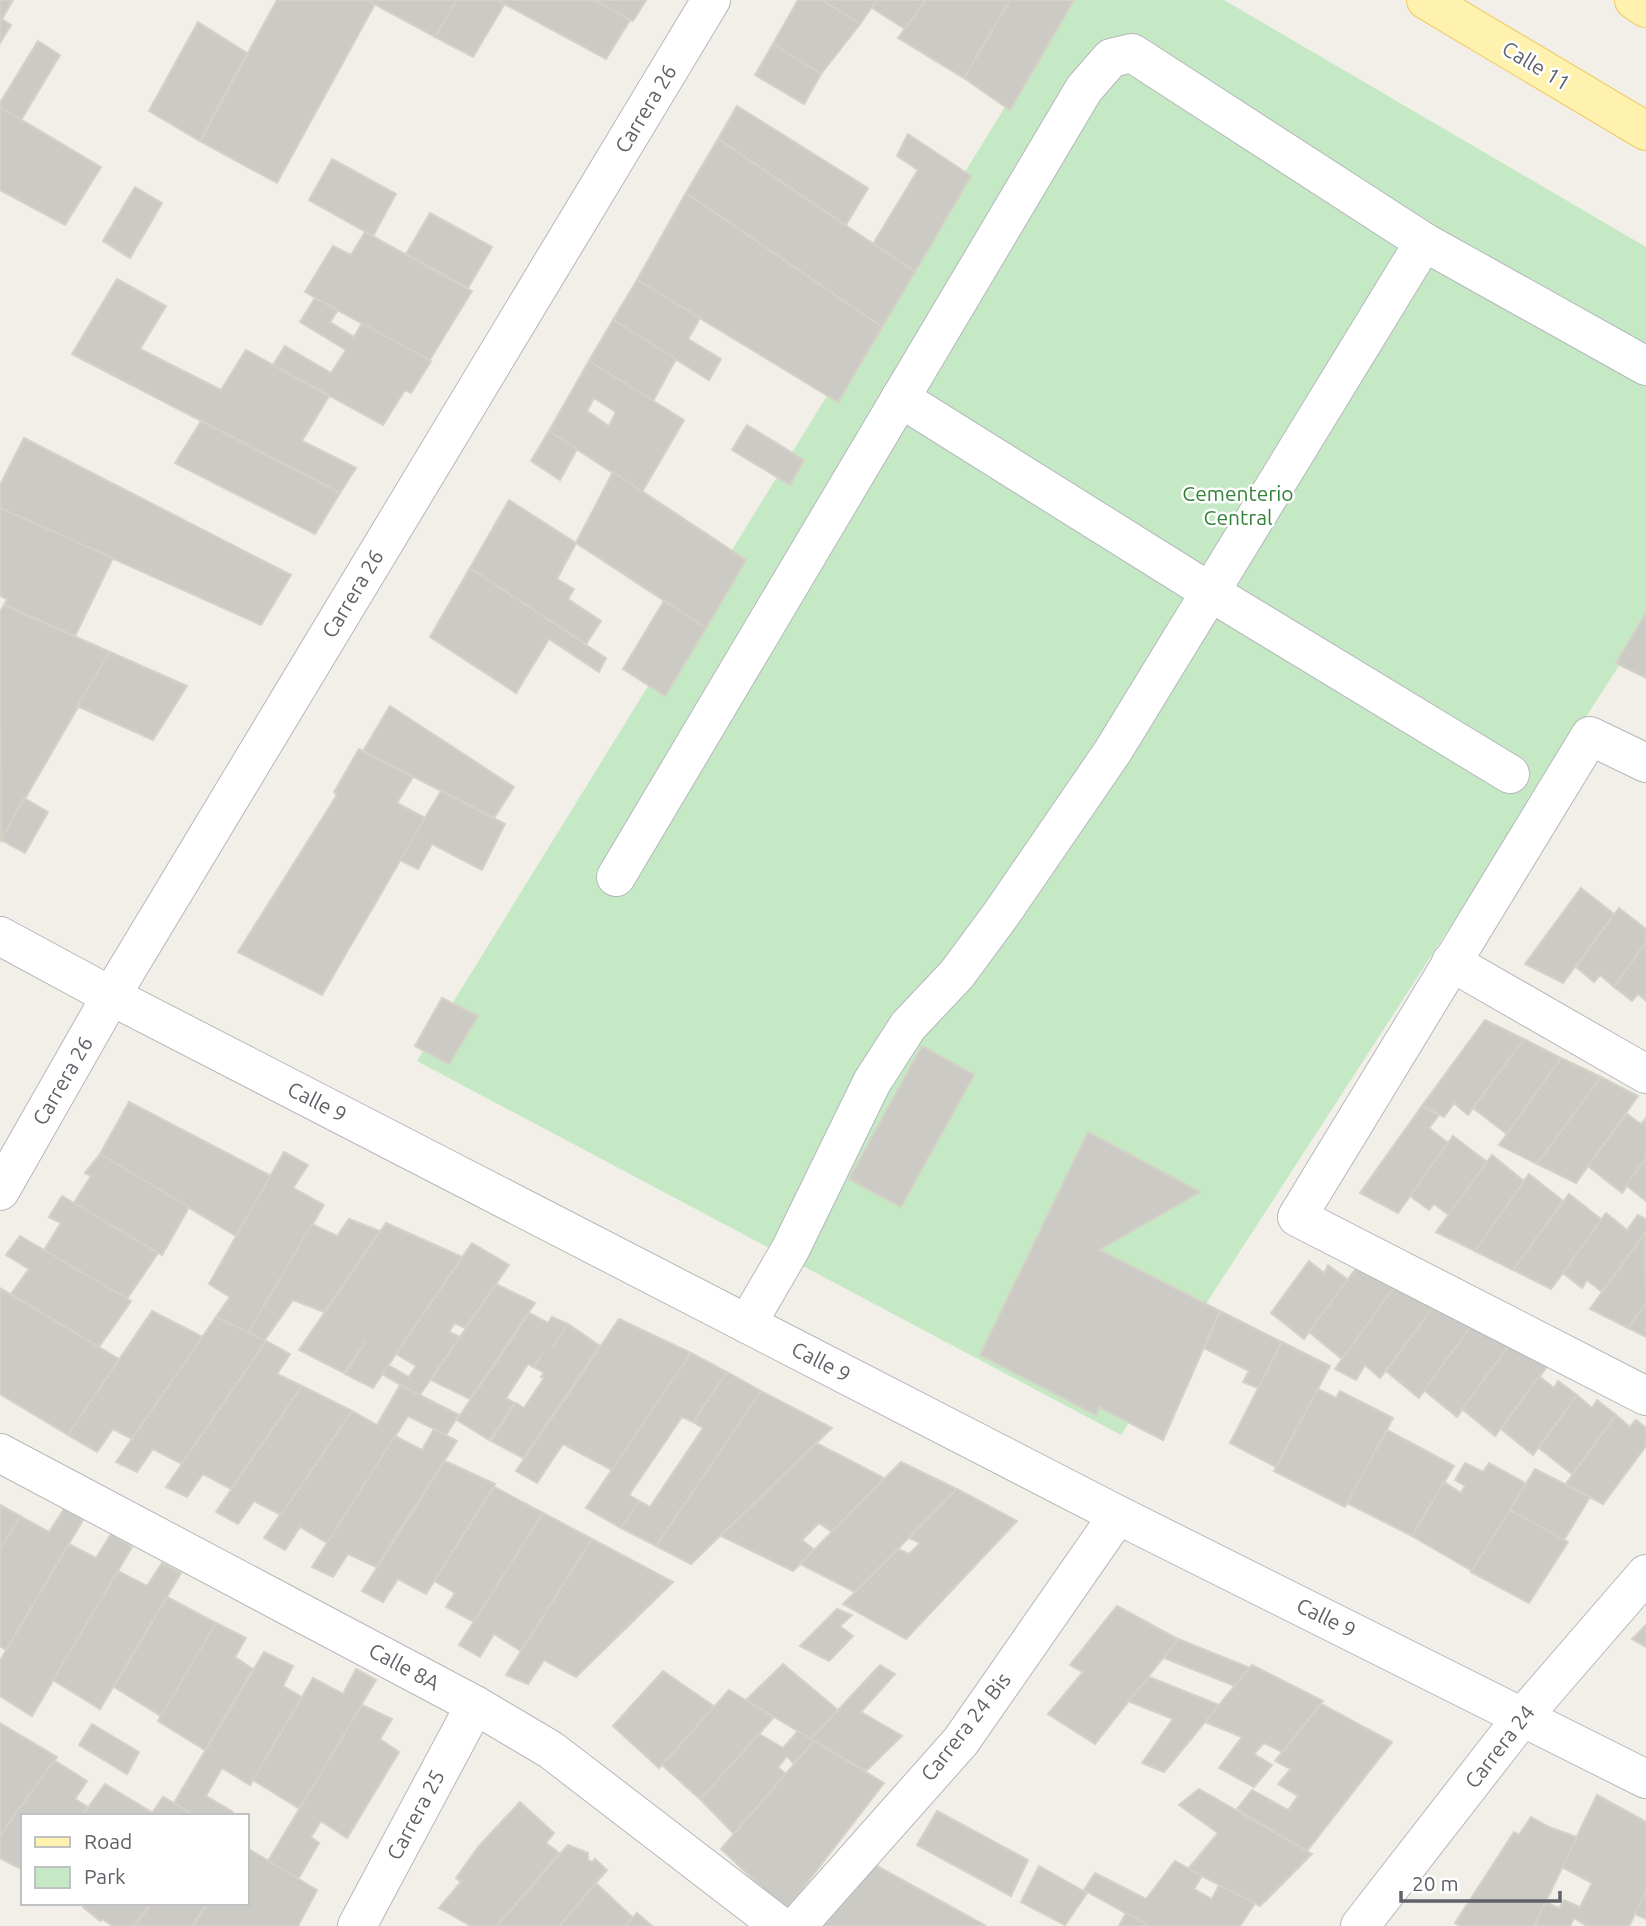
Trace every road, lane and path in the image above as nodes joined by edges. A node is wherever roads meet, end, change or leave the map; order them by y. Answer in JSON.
{"nodes":[{"id":1,"x":711,"y":0,"type":"edge"},
{"id":2,"x":1426,"y":0,"type":"edge"},
{"id":3,"x":1634,"y":0,"type":"edge"},
{"id":4,"x":1646,"y":8,"type":"edge"},
{"id":5,"x":1646,"y":131,"type":"edge"},
{"id":6,"x":1424,"y":242,"type":"junction"},
{"id":7,"x":1646,"y":366,"type":"edge"},
{"id":8,"x":900,"y":398,"type":"junction"},
{"id":9,"x":1210,"y":592,"type":"junction"},
{"id":10,"x":1646,"y":763,"type":"edge"},
{"id":11,"x":1510,"y":774,"type":"dead end"},
{"id":12,"x":616,"y":877,"type":"dead end"},
{"id":13,"x":0,"y":936,"type":"edge"},
{"id":14,"x":1451,"y":962,"type":"junction"},
{"id":15,"x":111,"y":996,"type":"junction"},
{"id":16,"x":1646,"y":1074,"type":"edge"},
{"id":17,"x":0,"y":1191,"type":"edge"},
{"id":18,"x":747,"y":1324,"type":"junction"},
{"id":19,"x":1646,"y":1396,"type":"edge"},
{"id":20,"x":0,"y":1453,"type":"edge"},
{"id":21,"x":1118,"y":1515,"type":"junction"},
{"id":22,"x":1646,"y":1574,"type":"edge"},
{"id":23,"x":475,"y":1704,"type":"junction"},
{"id":24,"x":1524,"y":1715,"type":"junction"},
{"id":25,"x":1646,"y":1779,"type":"edge"},
{"id":26,"x":357,"y":1926,"type":"edge"},
{"id":27,"x":780,"y":1926,"type":"edge"},
{"id":28,"x":797,"y":1926,"type":"edge"},
{"id":29,"x":1360,"y":1926,"type":"edge"}],
"edges":[{"from":1,"to":15,"type":"street","name":"Carrera 26"},
{"from":2,"to":5,"type":"main road","name":"Calle 11"},
{"from":3,"to":4,"type":"main road"},
{"from":6,"to":7,"type":"street"},
{"from":6,"to":8,"type":"street"},
{"from":6,"to":9,"type":"street"},
{"from":8,"to":9,"type":"street"},
{"from":8,"to":12,"type":"street"},
{"from":9,"to":11,"type":"street"},
{"from":9,"to":18,"type":"street"},
{"from":10,"to":14,"type":"street"},
{"from":13,"to":15,"type":"street","name":"Calle 9"},
{"from":14,"to":16,"type":"street"},
{"from":14,"to":19,"type":"street"},
{"from":15,"to":17,"type":"street","name":"Carrera 26"},
{"from":15,"to":18,"type":"street","name":"Calle 9"},
{"from":18,"to":21,"type":"street","name":"Calle 9"},
{"from":20,"to":23,"type":"street","name":"Calle 8A"},
{"from":21,"to":24,"type":"street","name":"Calle 9"},
{"from":21,"to":28,"type":"street","name":"Carrera 24 Bis"},
{"from":22,"to":24,"type":"street","name":"Carrera 24"},
{"from":23,"to":26,"type":"street","name":"Carrera 25"},
{"from":23,"to":27,"type":"street","name":"Calle 8A"},
{"from":24,"to":25,"type":"street","name":"Calle 9"},
{"from":24,"to":29,"type":"street","name":"Carrera 24"}]}
